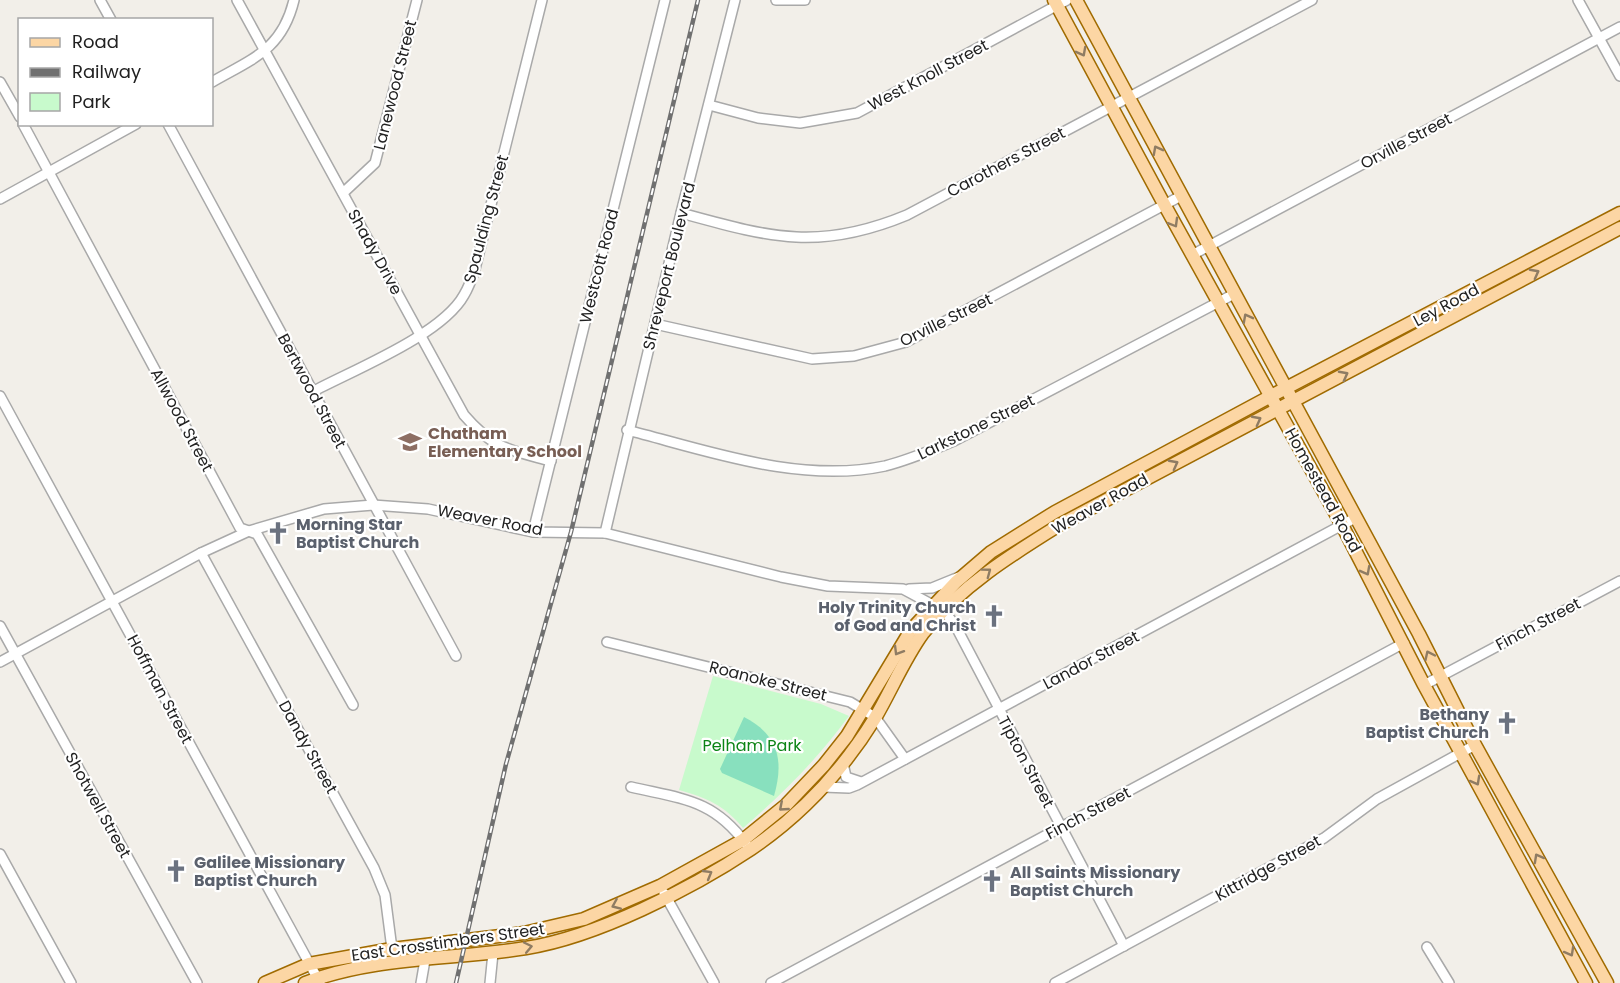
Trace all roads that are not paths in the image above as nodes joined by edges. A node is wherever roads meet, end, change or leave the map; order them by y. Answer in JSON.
{"nodes":[{"id":1,"x":100,"y":0,"type":"edge"},
{"id":2,"x":237,"y":0,"type":"edge"},
{"id":3,"x":294,"y":0,"type":"edge"},
{"id":4,"x":417,"y":0,"type":"edge"},
{"id":5,"x":542,"y":0,"type":"edge"},
{"id":6,"x":665,"y":0,"type":"edge"},
{"id":7,"x":735,"y":0,"type":"edge"},
{"id":8,"x":776,"y":0,"type":"edge"},
{"id":9,"x":805,"y":0,"type":"edge"},
{"id":10,"x":1076,"y":0,"type":"edge"},
{"id":11,"x":1312,"y":0,"type":"edge"},
{"id":12,"x":1578,"y":0,"type":"edge"},
{"id":13,"x":1059,"y":2,"type":"edge"},
{"id":14,"x":110,"y":18,"type":"edge"},
{"id":15,"x":1620,"y":27,"type":"edge"},
{"id":16,"x":1599,"y":38,"type":"junction"},
{"id":17,"x":266,"y":52,"type":"junction"},
{"id":18,"x":1620,"y":76,"type":"edge"},
{"id":19,"x":0,"y":81,"type":"edge"},
{"id":20,"x":213,"y":81,"type":"edge"},
{"id":21,"x":1128,"y":97,"type":"junction"},
{"id":22,"x":709,"y":105,"type":"junction"},
{"id":23,"x":1110,"y":106,"type":"junction"},
{"id":24,"x":18,"y":113,"type":"edge"},
{"id":25,"x":24,"y":126,"type":"edge"},
{"id":26,"x":132,"y":126,"type":"edge"},
{"id":27,"x":169,"y":126,"type":"edge"},
{"id":28,"x":49,"y":172,"type":"junction"},
{"id":29,"x":343,"y":193,"type":"junction"},
{"id":30,"x":1181,"y":196,"type":"junction"},
{"id":31,"x":0,"y":199,"type":"edge"},
{"id":32,"x":1164,"y":204,"type":"junction"},
{"id":33,"x":681,"y":213,"type":"junction"},
{"id":34,"x":1620,"y":213,"type":"edge"},
{"id":35,"x":1620,"y":228,"type":"edge"},
{"id":36,"x":1580,"y":234,"type":"junction"},
{"id":37,"x":1585,"y":246,"type":"junction"},
{"id":38,"x":1208,"y":247,"type":"junction"},
{"id":39,"x":1192,"y":255,"type":"junction"},
{"id":40,"x":1506,"y":273,"type":"junction"},
{"id":41,"x":1512,"y":285,"type":"junction"},
{"id":42,"x":1234,"y":294,"type":"junction"},
{"id":43,"x":1219,"y":301,"type":"junction"},
{"id":44,"x":1428,"y":314,"type":"junction"},
{"id":45,"x":655,"y":324,"type":"junction"},
{"id":46,"x":1433,"y":327,"type":"junction"},
{"id":47,"x":420,"y":335,"type":"junction"},
{"id":48,"x":1285,"y":388,"type":"junction"},
{"id":49,"x":312,"y":392,"type":"junction"},
{"id":50,"x":0,"y":396,"type":"edge"},
{"id":51,"x":1271,"y":396,"type":"junction"},
{"id":52,"x":1292,"y":402,"type":"junction"},
{"id":53,"x":1278,"y":409,"type":"junction"},
{"id":54,"x":627,"y":430,"type":"junction"},
{"id":55,"x":551,"y":461,"type":"junction"},
{"id":56,"x":1085,"y":496,"type":"junction"},
{"id":57,"x":373,"y":505,"type":"junction"},
{"id":58,"x":1090,"y":509,"type":"junction"},
{"id":59,"x":1355,"y":518,"type":"junction"},
{"id":60,"x":1342,"y":525,"type":"junction"},
{"id":61,"x":249,"y":531,"type":"junction"},
{"id":62,"x":533,"y":532,"type":"junction"},
{"id":63,"x":605,"y":533,"type":"junction"},
{"id":64,"x":201,"y":553,"type":"junction"},
{"id":65,"x":963,"y":576,"type":"junction"},
{"id":66,"x":1620,"y":581,"type":"edge"},
{"id":67,"x":903,"y":590,"type":"junction"},
{"id":68,"x":112,"y":601,"type":"junction"},
{"id":69,"x":939,"y":608,"type":"junction"},
{"id":70,"x":0,"y":626,"type":"edge"},
{"id":71,"x":607,"y":642,"type":"dead end"},
{"id":72,"x":1404,"y":643,"type":"junction"},
{"id":73,"x":15,"y":654,"type":"junction"},
{"id":74,"x":456,"y":656,"type":"dead end"},
{"id":75,"x":0,"y":662,"type":"edge"},
{"id":76,"x":1439,"y":676,"type":"junction"},
{"id":77,"x":1424,"y":685,"type":"junction"},
{"id":78,"x":353,"y":705,"type":"dead end"},
{"id":79,"x":863,"y":709,"type":"junction"},
{"id":80,"x":998,"y":709,"type":"junction"},
{"id":81,"x":875,"y":717,"type":"junction"},
{"id":82,"x":1476,"y":745,"type":"junction"},
{"id":83,"x":1461,"y":753,"type":"junction"},
{"id":84,"x":905,"y":759,"type":"junction"},
{"id":85,"x":843,"y":764,"type":"junction"},
{"id":86,"x":861,"y":782,"type":"junction"},
{"id":87,"x":631,"y":787,"type":"dead end"},
{"id":88,"x":824,"y":787,"type":"junction"},
{"id":89,"x":1510,"y":808,"type":"junction"},
{"id":90,"x":1495,"y":816,"type":"junction"},
{"id":91,"x":1061,"y":828,"type":"junction"},
{"id":92,"x":746,"y":845,"type":"junction"},
{"id":93,"x":0,"y":854,"type":"edge"},
{"id":94,"x":664,"y":892,"type":"junction"},
{"id":95,"x":1558,"y":894,"type":"junction"},
{"id":96,"x":1542,"y":902,"type":"junction"},
{"id":97,"x":1124,"y":946,"type":"junction"},
{"id":98,"x":1427,"y":947,"type":"dead end"},
{"id":99,"x":392,"y":949,"type":"junction"},
{"id":100,"x":493,"y":953,"type":"junction"},
{"id":101,"x":425,"y":960,"type":"junction"},
{"id":102,"x":309,"y":964,"type":"junction"},
{"id":103,"x":314,"y":981,"type":"edge"},
{"id":104,"x":71,"y":983,"type":"edge"},
{"id":105,"x":197,"y":983,"type":"edge"},
{"id":106,"x":265,"y":983,"type":"edge"},
{"id":107,"x":421,"y":983,"type":"edge"},
{"id":108,"x":490,"y":983,"type":"edge"},
{"id":109,"x":714,"y":983,"type":"edge"},
{"id":110,"x":771,"y":983,"type":"edge"},
{"id":111,"x":1055,"y":983,"type":"edge"},
{"id":112,"x":1449,"y":983,"type":"edge"},
{"id":113,"x":1586,"y":983,"type":"edge"},
{"id":114,"x":1607,"y":983,"type":"edge"}],
"edges":[{"from":1,"to":14,"type":"street"},
{"from":2,"to":17,"type":"street","name":"Shady Drive"},
{"from":3,"to":17,"type":"street"},
{"from":4,"to":29,"type":"street","name":"Lanewood Street"},
{"from":5,"to":47,"type":"street","name":"Spaulding Street"},
{"from":6,"to":55,"type":"street","name":"Westcott Road"},
{"from":7,"to":22,"type":"street","name":"Shreveport Boulevard"},
{"from":8,"to":9,"type":"street"},
{"from":10,"to":21,"type":"main road","name":"Homestead Road"},
{"from":11,"to":21,"type":"street","name":"Carothers Street"},
{"from":12,"to":16,"type":"street"},
{"from":13,"to":22,"type":"street","name":"West Knoll Street"},
{"from":13,"to":23,"type":"main road","name":"Homestead Road","one_way":true},
{"from":15,"to":16,"type":"street","name":"Orville Street"},
{"from":16,"to":18,"type":"street"},
{"from":16,"to":38,"type":"street","name":"Orville Street"},
{"from":17,"to":20,"type":"street"},
{"from":17,"to":29,"type":"street","name":"Shady Drive"},
{"from":19,"to":24,"type":"street"},
{"from":21,"to":23,"type":"street","name":"Carothers Street"},
{"from":30,"to":21,"type":"main road","name":"Homestead Road","one_way":true},
{"from":22,"to":33,"type":"street","name":"Shreveport Boulevard"},
{"from":23,"to":32,"type":"main road","name":"Homestead Road"},
{"from":23,"to":33,"type":"street","name":"Carothers Street"},
{"from":25,"to":28,"type":"street","name":"Allwood Street"},
{"from":26,"to":28,"type":"street"},
{"from":27,"to":49,"type":"street","name":"Bertwood Street"},
{"from":28,"to":31,"type":"street"},
{"from":28,"to":61,"type":"street","name":"Allwood Street"},
{"from":29,"to":47,"type":"street","name":"Shady Drive"},
{"from":30,"to":32,"type":"street","name":"Orville Street"},
{"from":30,"to":38,"type":"main road","name":"Homestead Road"},
{"from":32,"to":39,"type":"main road","name":"Homestead Road","one_way":true},
{"from":32,"to":45,"type":"street","name":"Orville Street"},
{"from":33,"to":45,"type":"street","name":"Shreveport Boulevard"},
{"from":34,"to":36,"type":"main road","name":"Ley Road"},
{"from":35,"to":37,"type":"main road","name":"Ley Road"},
{"from":36,"to":37,"type":"main road"},
{"from":36,"to":40,"type":"main road","name":"Ley Road"},
{"from":41,"to":37,"type":"main road","name":"Ley Road","one_way":true},
{"from":38,"to":39,"type":"street","name":"Orville Street"},
{"from":38,"to":42,"type":"main road","name":"Homestead Road"},
{"from":39,"to":43,"type":"main road","name":"Homestead Road"},
{"from":40,"to":41,"type":"main road"},
{"from":40,"to":44,"type":"main road","name":"Ley Road"},
{"from":41,"to":46,"type":"main road","name":"Ley Road"},
{"from":42,"to":43,"type":"street","name":"Larkstone Street"},
{"from":48,"to":42,"type":"main road","name":"Homestead Road","one_way":true},
{"from":43,"to":51,"type":"main road","name":"Homestead Road"},
{"from":43,"to":54,"type":"street","name":"Larkstone Street"},
{"from":44,"to":46,"type":"main road"},
{"from":44,"to":48,"type":"main road","name":"Ley Road"},
{"from":45,"to":54,"type":"street","name":"Shreveport Boulevard"},
{"from":52,"to":46,"type":"main road","name":"Ley Road","one_way":true},
{"from":47,"to":49,"type":"street","name":"Spaulding Street"},
{"from":47,"to":55,"type":"street","name":"Shady Drive"},
{"from":48,"to":51,"type":"main road","name":"Ley Road"},
{"from":48,"to":52,"type":"main road","name":"Homestead Road"},
{"from":49,"to":57,"type":"street","name":"Bertwood Street"},
{"from":50,"to":68,"type":"street","name":"Hoffman Street"},
{"from":51,"to":53,"type":"main road","name":"Homestead Road"},
{"from":51,"to":56,"type":"main road","name":"Weaver Road"},
{"from":52,"to":53,"type":"main road","name":"Ley Road"},
{"from":52,"to":59,"type":"main road","name":"Homestead Road"},
{"from":58,"to":53,"type":"main road","name":"Weaver Road","one_way":true},
{"from":53,"to":60,"type":"main road","name":"Homestead Road"},
{"from":54,"to":63,"type":"street","name":"Shreveport Boulevard"},
{"from":55,"to":62,"type":"street","name":"Westcott Road"},
{"from":56,"to":58,"type":"main road"},
{"from":56,"to":65,"type":"main road","name":"Weaver Road"},
{"from":57,"to":61,"type":"street","name":"Weaver Road"},
{"from":57,"to":62,"type":"street","name":"Weaver Road"},
{"from":57,"to":74,"type":"street","name":"Bertwood Street"},
{"from":69,"to":58,"type":"main road","name":"Weaver Road","one_way":true},
{"from":59,"to":60,"type":"street","name":"Landor Street"},
{"from":76,"to":59,"type":"main road","name":"Homestead Road","one_way":true},
{"from":60,"to":72,"type":"main road","name":"Homestead Road","one_way":true},
{"from":60,"to":80,"type":"street","name":"Landor Street"},
{"from":61,"to":64,"type":"street","name":"Weaver Road"},
{"from":61,"to":78,"type":"street","name":"Allwood Street"},
{"from":62,"to":63,"type":"street","name":"Weaver Road"},
{"from":63,"to":67,"type":"street","name":"Weaver Road"},
{"from":64,"to":68,"type":"street","name":"Weaver Road"},
{"from":64,"to":99,"type":"street","name":"Dandy Street"},
{"from":65,"to":67,"type":"street"},
{"from":65,"to":69,"type":"main road","name":"Weaver Road"},
{"from":66,"to":76,"type":"street","name":"Finch Street"},
{"from":67,"to":69,"type":"street","name":"Weaver Road"},
{"from":68,"to":73,"type":"street","name":"Weaver Road"},
{"from":68,"to":102,"type":"street","name":"Hoffman Street"},
{"from":69,"to":79,"type":"main road","name":"East Crosstimbers Street","one_way":true},
{"from":69,"to":80,"type":"street","name":"Tipton Street"},
{"from":69,"to":81,"type":"main road","name":"East Crosstimbers Street"},
{"from":70,"to":73,"type":"street","name":"Shotwell Street"},
{"from":71,"to":79,"type":"street","name":"Roanoke Street"},
{"from":72,"to":77,"type":"main road","name":"Homestead Road"},
{"from":72,"to":91,"type":"street","name":"Finch Street"},
{"from":73,"to":75,"type":"street","name":"Weaver Road"},
{"from":73,"to":105,"type":"street","name":"Shotwell Street"},
{"from":76,"to":77,"type":"street","name":"Finch Street"},
{"from":76,"to":82,"type":"main road","name":"Homestead Road"},
{"from":77,"to":83,"type":"main road","name":"Homestead Road"},
{"from":79,"to":81,"type":"street","name":"Roanoke Street"},
{"from":79,"to":92,"type":"main road","name":"East Crosstimbers Street","one_way":true},
{"from":80,"to":84,"type":"street","name":"Landor Street"},
{"from":80,"to":91,"type":"street","name":"Tipton Street"},
{"from":81,"to":84,"type":"street","name":"Roanoke Street"},
{"from":81,"to":85,"type":"main road","name":"East Crosstimbers Street"},
{"from":82,"to":83,"type":"street","name":"Kittridge Street"},
{"from":82,"to":89,"type":"main road","name":"Homestead Road"},
{"from":83,"to":90,"type":"main road","name":"Homestead Road","one_way":true},
{"from":83,"to":97,"type":"street","name":"Kittridge Street"},
{"from":84,"to":86,"type":"street","name":"Landor Street"},
{"from":85,"to":86,"type":"street"},
{"from":85,"to":88,"type":"main road","name":"East Crosstimbers Street"},
{"from":86,"to":88,"type":"street","name":"Landor Street"},
{"from":87,"to":92,"type":"street"},
{"from":88,"to":92,"type":"main road","name":"East Crosstimbers Street"},
{"from":89,"to":90,"type":"main road"},
{"from":95,"to":89,"type":"main road","name":"Homestead Road","one_way":true},
{"from":90,"to":96,"type":"main road","name":"Homestead Road"},
{"from":91,"to":97,"type":"street","name":"Tipton Street"},
{"from":91,"to":110,"type":"street","name":"Finch Street"},
{"from":92,"to":94,"type":"main road","name":"East Crosstimbers Street"},
{"from":93,"to":104,"type":"street"},
{"from":94,"to":99,"type":"main road","name":"East Crosstimbers Street","one_way":true},
{"from":100,"to":94,"type":"main road","name":"East Crosstimbers Street","one_way":true},
{"from":94,"to":109,"type":"street"},
{"from":95,"to":96,"type":"main road"},
{"from":95,"to":114,"type":"main road","name":"Homestead Road"},
{"from":96,"to":113,"type":"main road","name":"Homestead Road","one_way":true},
{"from":97,"to":111,"type":"street","name":"Kittridge Street"},
{"from":98,"to":112,"type":"street"},
{"from":99,"to":102,"type":"main road","name":"East Crosstimbers Street"},
{"from":100,"to":101,"type":"main road","name":"East Crosstimbers Street"},
{"from":100,"to":108,"type":"street"},
{"from":101,"to":103,"type":"main road","name":"East Crosstimbers Street"},
{"from":101,"to":107,"type":"street"},
{"from":102,"to":103,"type":"street","name":"Hoffman Street"},
{"from":102,"to":106,"type":"main road","name":"East Crosstimbers Street"}]}
